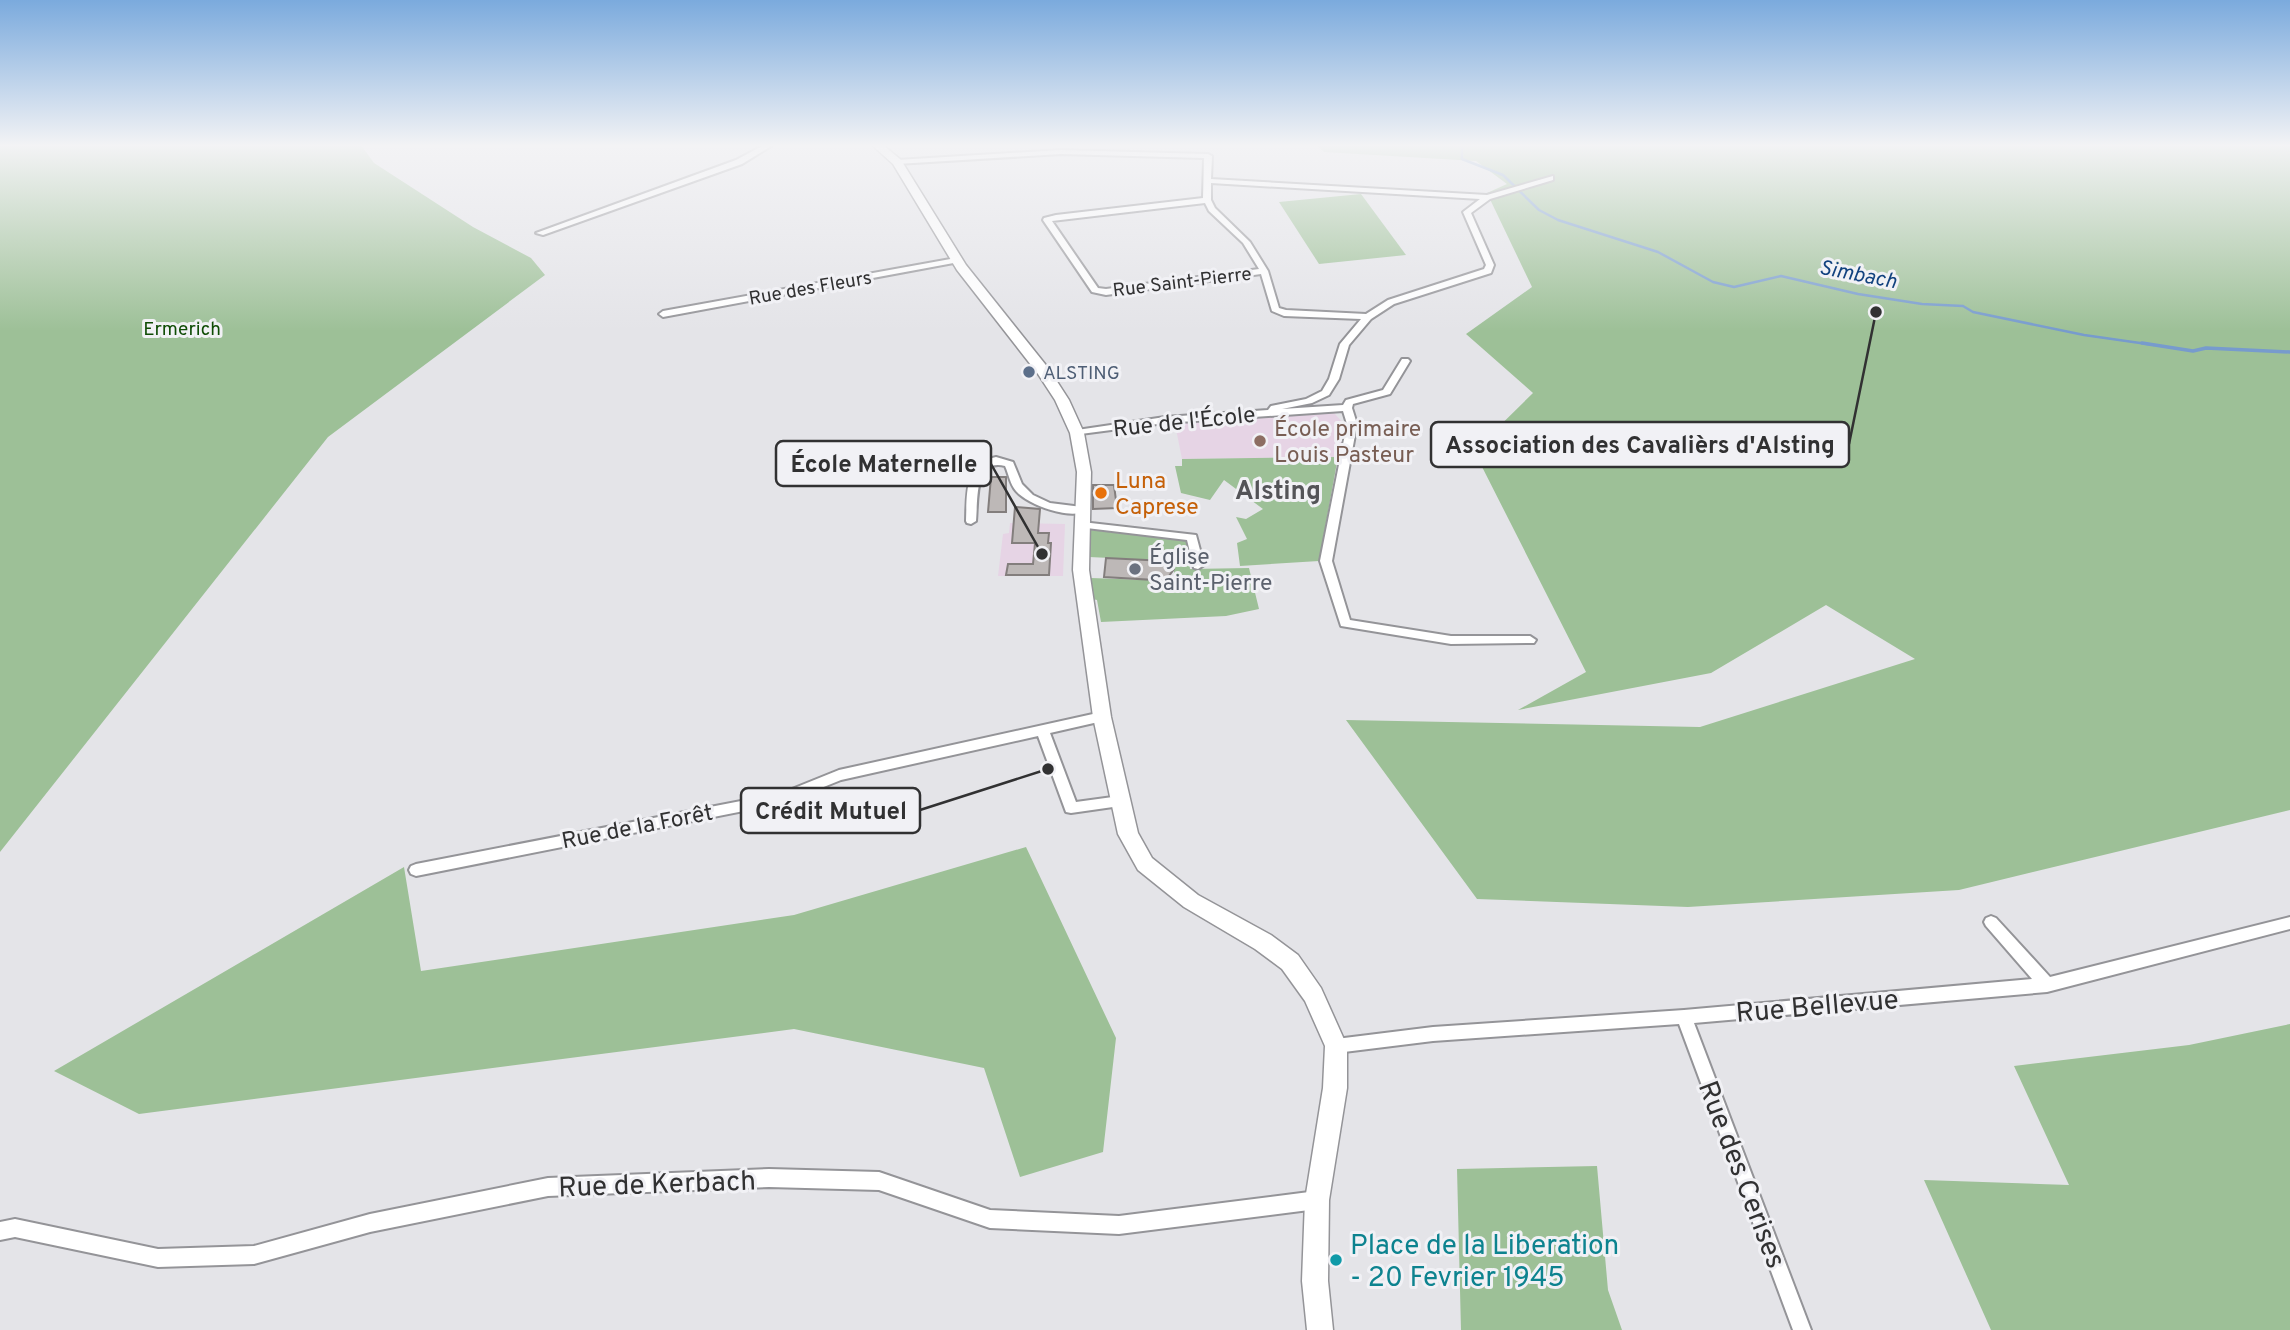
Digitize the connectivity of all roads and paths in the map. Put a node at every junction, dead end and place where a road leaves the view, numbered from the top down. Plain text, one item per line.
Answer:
1 (613, 207) edge
2 (924, 207) edge
3 (1140, 207) edge
4 (1211, 207) edge
5 (1474, 207) edge
6 (540, 233) dead end
7 (956, 260) junction
8 (1264, 271) junction
9 (663, 314) dead end
10 (1368, 317) junction
11 (1405, 361) dead end
12 (1347, 408) junction
13 (1271, 413) junction
14 (1077, 433) junction
15 (1082, 518) junction
16 (971, 521) dead end
17 (1199, 565) dead end
18 (1530, 640) dead end
19 (1102, 717) junction
20 (1041, 729) junction
21 (1120, 801) junction
22 (416, 870) dead end
23 (1991, 922) dead end
24 (2290, 923) edge
25 (2047, 985) junction
26 (1684, 1017) junction
27 (1336, 1046) junction
28 (1317, 1200) junction
29 (0, 1231) edge
30 (1320, 1330) edge
31 (1802, 1330) edge

1 - 6 street
2 - 7 main road
3 - 8 street, Rue Saint-Pierre
4 - 8 street
5 - 10 street
7 - 9 street, Rue des Fleurs
7 - 14 main road
8 - 10 street
10 - 13 street
11 - 12 street
12 - 13 street, Rue de l'École
12 - 18 street
13 - 14 street, Rue de l'École
14 - 15 main road
15 - 16 street
15 - 17 street
15 - 19 main road
19 - 20 street, Rue de la Forêt
19 - 21 main road
20 - 21 street
20 - 22 street, Rue de la Forêt
21 - 27 main road
23 - 25 street
24 - 25 street, Rue Bellevue
25 - 26 street, Rue Bellevue
26 - 27 street, Rue Bellevue
26 - 31 street, Rue des Cerises
27 - 28 main road
28 - 29 street, Rue de Kerbach
28 - 30 main road

